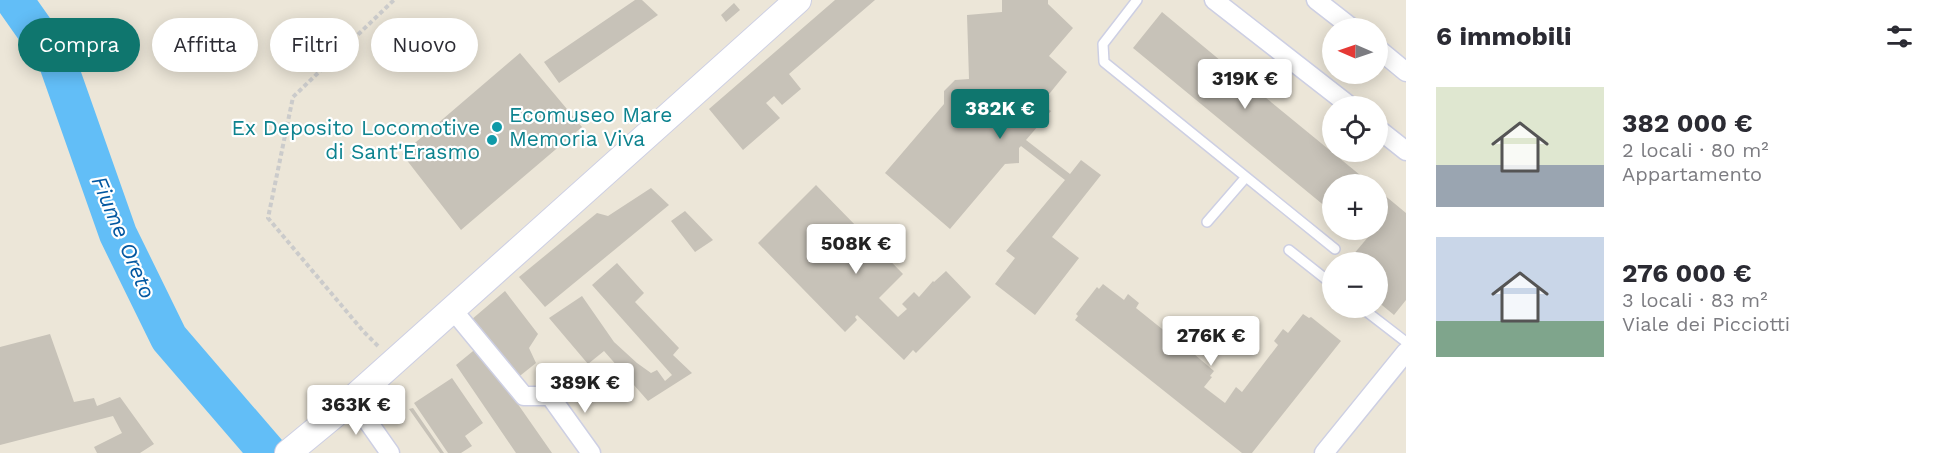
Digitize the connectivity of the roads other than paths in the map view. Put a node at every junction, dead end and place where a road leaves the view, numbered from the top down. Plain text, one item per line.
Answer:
1 (798, 0) edge
2 (1137, 0) edge
3 (1214, 0) edge
4 (1317, 0) edge
5 (1340, 18) edge
6 (1388, 57) edge
7 (1406, 72) edge
8 (1337, 96) edge
9 (1388, 137) edge
10 (1406, 151) edge
11 (1246, 177) junction
12 (1207, 222) dead end
13 (1335, 249) dead end
14 (1289, 250) dead end
15 (1322, 276) edge
16 (452, 309) junction
17 (1375, 318) edge
18 (1406, 342) edge
19 (1406, 352) edge
20 (346, 405) junction
21 (288, 453) edge
22 (390, 453) edge
23 (591, 453) edge
24 (1324, 453) edge

1 - 16 main road
2 - 11 lane
3 - 8 street
4 - 5 street
6 - 7 street
9 - 10 street
11 - 12 lane
11 - 13 lane
14 - 15 lane
16 - 20 main road
16 - 23 street
17 - 18 lane
19 - 24 street
20 - 21 main road
20 - 22 street

